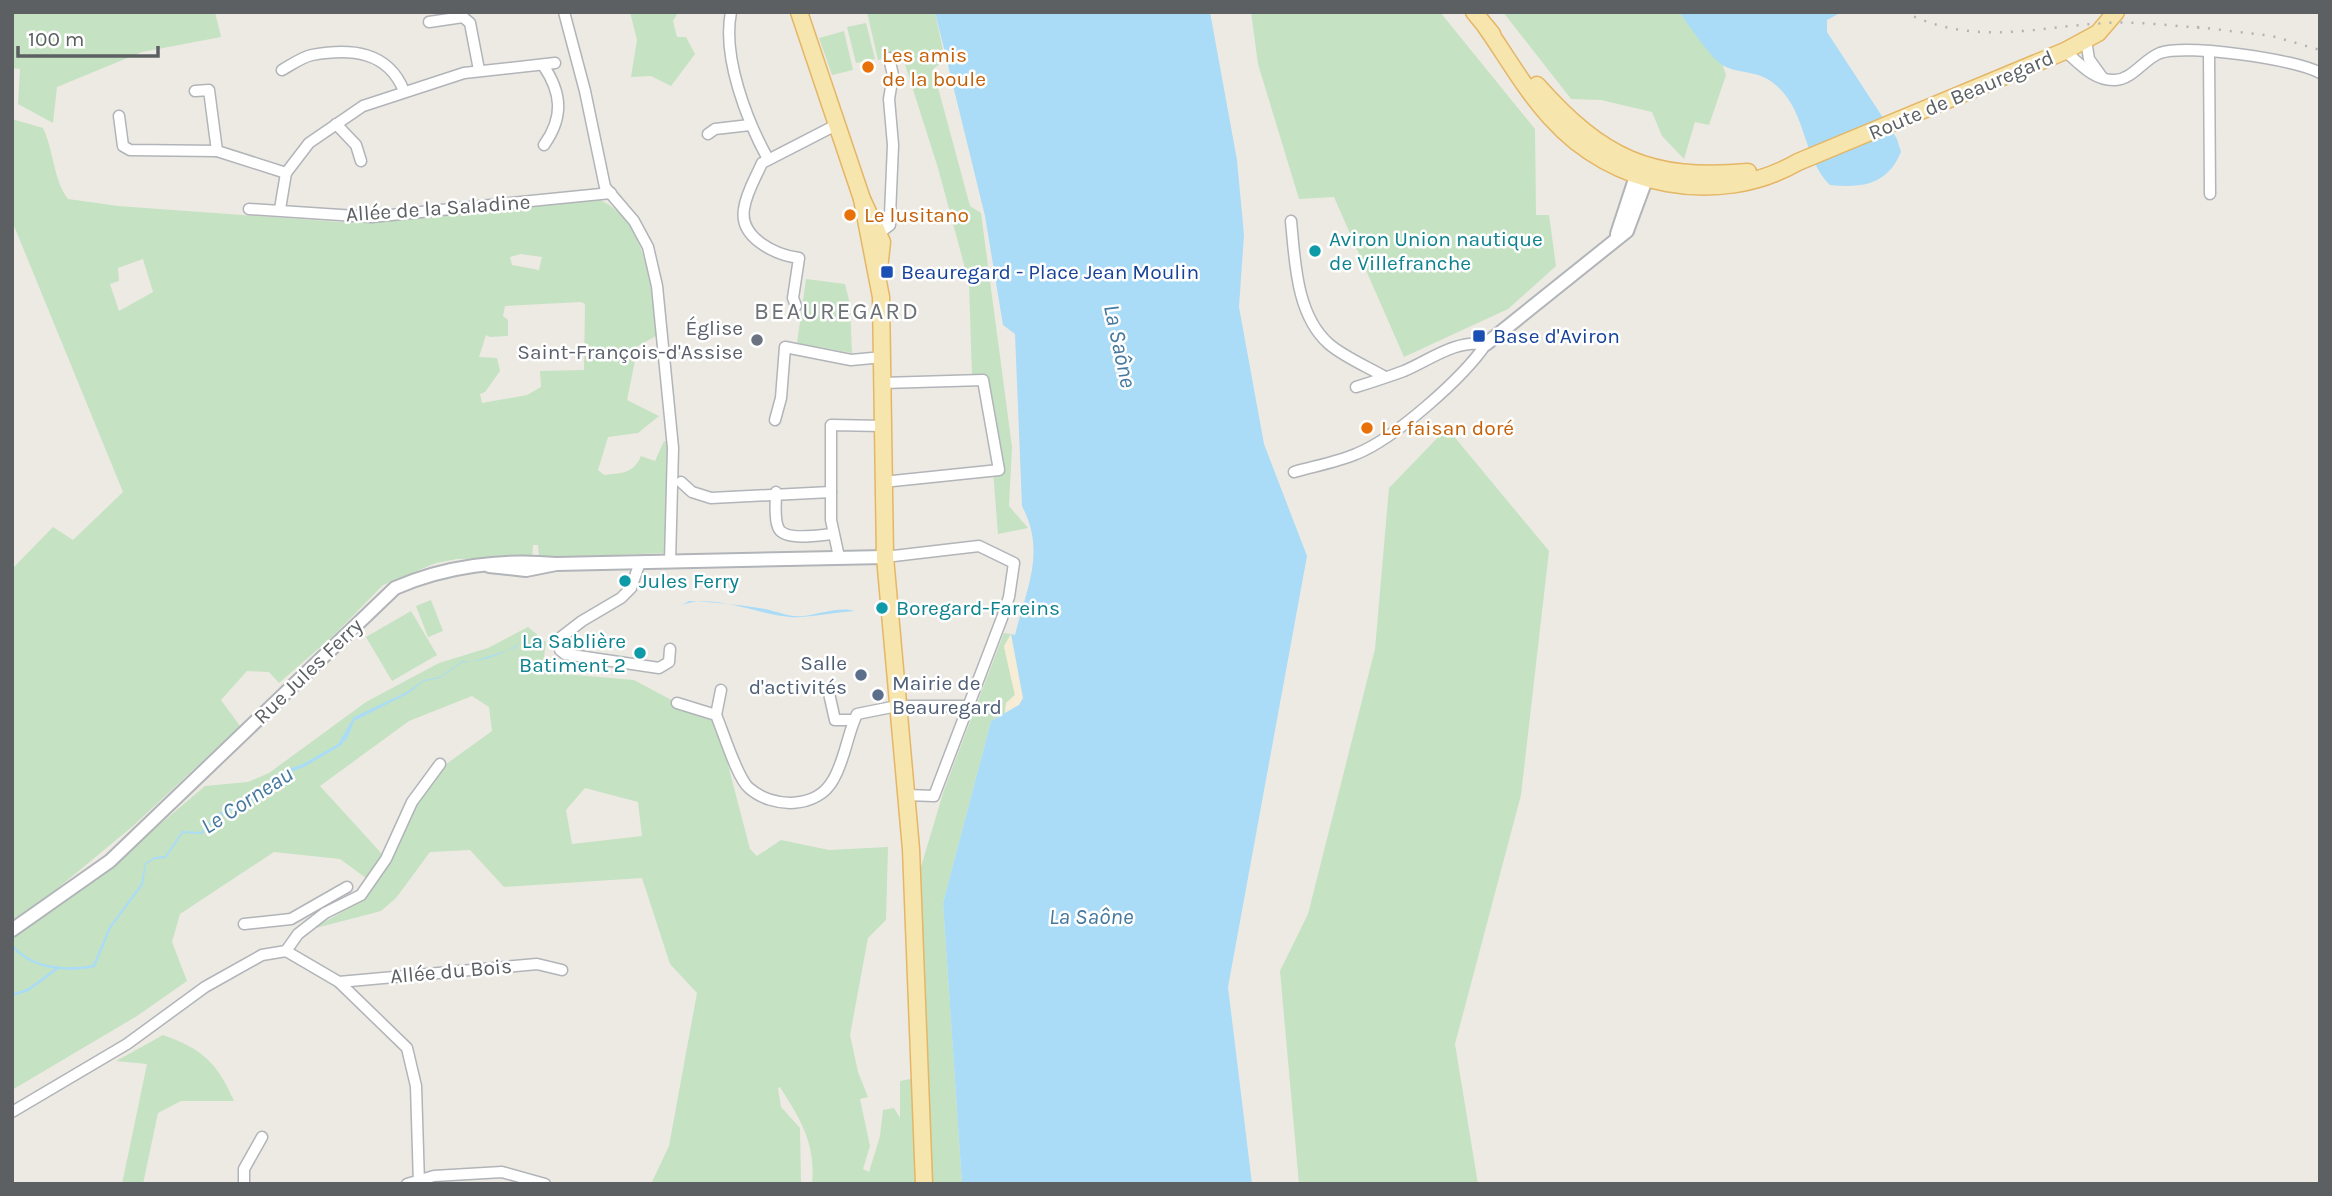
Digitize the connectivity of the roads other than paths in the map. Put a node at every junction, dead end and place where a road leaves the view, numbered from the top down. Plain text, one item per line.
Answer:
1 (564, 12) edge
2 (731, 12) edge
3 (799, 12) edge
4 (1474, 12) edge
5 (2115, 13) edge
6 (429, 23) dead end
7 (2086, 40) junction
8 (2065, 51) junction
9 (2209, 53) junction
10 (889, 58) dead end
11 (555, 64) dead end
12 (543, 65) junction
13 (282, 70) dead end
14 (479, 70) junction
15 (2320, 73) edge
16 (2102, 77) junction
17 (195, 91) dead end
18 (404, 91) junction
19 (119, 116) dead end
20 (336, 124) junction
21 (750, 125) junction
22 (836, 125) junction
23 (708, 134) dead end
24 (544, 145) dead end
25 (217, 151) junction
26 (768, 159) junction
27 (361, 161) dead end
28 (286, 173) junction
29 (1643, 174) junction
30 (608, 190) junction
31 (2210, 194) dead end
32 (249, 209) dead end
33 (280, 209) junction
34 (1291, 221) dead end
35 (873, 232) junction
36 (796, 306) dead end
37 (1486, 344) junction
38 (883, 356) junction
39 (1385, 377) junction
40 (883, 383) junction
41 (1356, 387) dead end
42 (775, 420) dead end
43 (883, 426) junction
44 (1294, 472) dead end
45 (681, 482) dead end
46 (883, 482) junction
47 (776, 492) junction
48 (831, 492) junction
49 (832, 534) junction
50 (839, 556) junction
51 (885, 557) junction
52 (670, 562) junction
53 (639, 565) junction
54 (670, 649) dead end
55 (828, 689) dead end
56 (721, 690) dead end
57 (677, 703) dead end
58 (897, 706) junction
59 (968, 706) junction
60 (716, 715) junction
61 (854, 720) junction
62 (440, 764) dead end
63 (907, 795) junction
64 (347, 887) dead end
65 (292, 919) junction
66 (244, 924) dead end
67 (12, 930) edge
68 (298, 934) junction
69 (286, 951) junction
70 (562, 970) dead end
71 (340, 982) junction
72 (12, 1112) edge
73 (262, 1137) dead end
74 (419, 1183) edge
75 (244, 1184) edge
76 (407, 1184) edge
77 (545, 1184) edge
78 (924, 1184) edge

1 - 30 street
2 - 21 street
3 - 22 main road
4 - 29 main road, Route de Beauregard
5 - 7 main road, Route de Beauregard
6 - 14 street
7 - 8 main road, Route de Beauregard
7 - 16 street
8 - 16 street
8 - 29 main road, Route de Beauregard
9 - 15 street
9 - 16 street
9 - 31 street
10 - 35 street
11 - 12 street
12 - 14 street
12 - 24 street
13 - 18 street
14 - 18 street
17 - 25 street
18 - 20 street
19 - 25 street
20 - 27 street
20 - 28 street
21 - 23 street
21 - 26 street
22 - 26 street
22 - 35 main road
25 - 28 street
26 - 36 street
28 - 33 street
29 - 37 street
30 - 33 street, Allée de la Saladine
30 - 52 street
32 - 33 street, Allée de la Saladine
34 - 39 street
35 - 38 main road
37 - 39 street
37 - 44 street
38 - 40 main road
38 - 42 street
39 - 41 street
40 - 43 main road
40 - 46 street
43 - 46 main road
43 - 48 street
45 - 47 street
46 - 51 main road
47 - 48 street
47 - 49 street
48 - 49 street
49 - 50 street
50 - 51 street, Rue Jules Ferry
50 - 52 street, Rue Jules Ferry
51 - 58 main road
51 - 59 street
52 - 53 street, Rue Jules Ferry
53 - 54 street
53 - 67 street, Rue Jules Ferry
55 - 61 street
56 - 60 street
57 - 60 street
58 - 59 street
58 - 61 street
58 - 63 main road
59 - 63 street
60 - 61 street
62 - 68 street
63 - 78 main road
64 - 65 street
65 - 66 street
65 - 68 street
68 - 69 street
69 - 71 street
69 - 72 street
70 - 71 street, Allée du Bois
71 - 74 street
73 - 75 street
74 - 76 street
74 - 77 street

